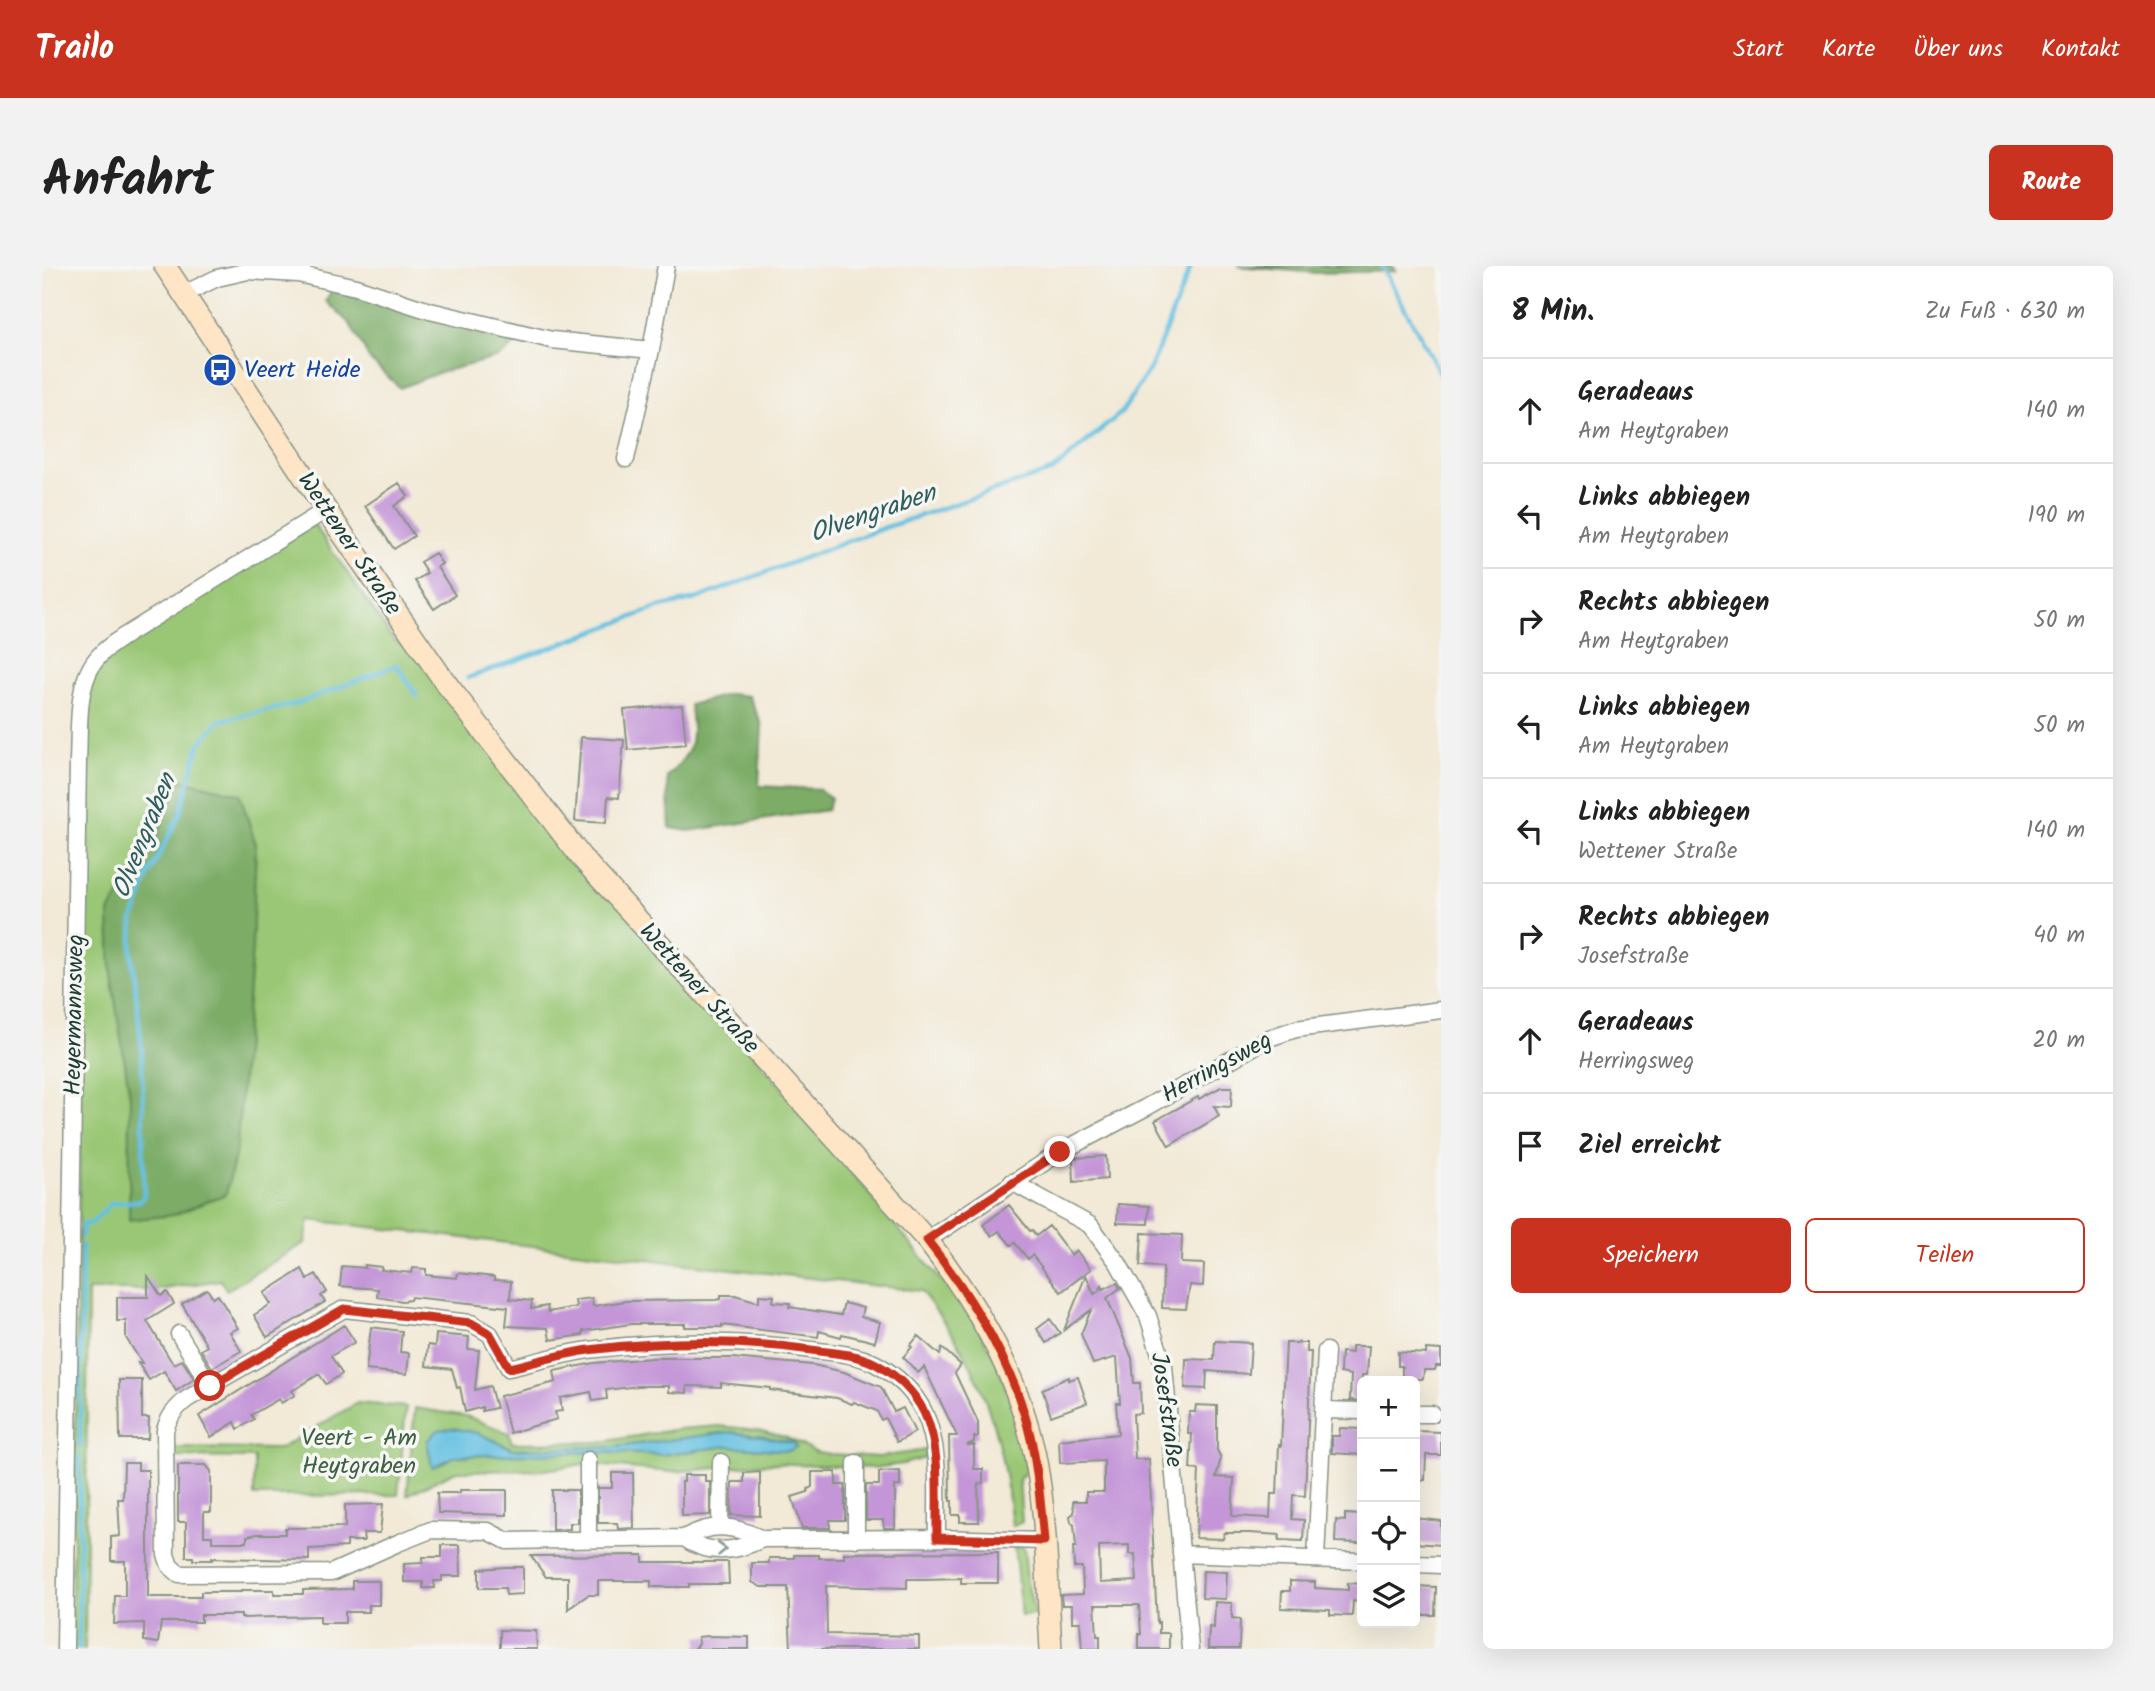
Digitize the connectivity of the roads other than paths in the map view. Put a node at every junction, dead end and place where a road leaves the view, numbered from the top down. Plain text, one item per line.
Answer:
1 (165, 266) edge
2 (666, 266) edge
3 (184, 294) junction
4 (651, 350) junction
5 (626, 459) dead end
6 (326, 510) junction
7 (1441, 1010) edge
8 (1012, 1182) junction
9 (927, 1240) junction
10 (179, 1334) dead end
11 (1326, 1351) dead end
12 (210, 1386) junction
13 (1323, 1410) junction
14 (1357, 1411) edge
15 (1420, 1413) edge
16 (1432, 1414) dead end
17 (588, 1461) dead end
18 (721, 1462) dead end
19 (856, 1463) dead end
20 (720, 1527) junction
21 (684, 1538) junction
22 (937, 1538) junction
23 (588, 1539) junction
24 (762, 1539) junction
25 (856, 1539) junction
26 (1044, 1541) junction
27 (1181, 1554) junction
28 (1316, 1559) junction
29 (1357, 1561) edge
30 (1420, 1564) edge
31 (1441, 1565) edge
32 (65, 1649) edge
33 (1051, 1649) edge
34 (1190, 1649) edge

1 - 3 street, Wettener Straße
2 - 4 street
3 - 4 street
3 - 6 street, Wettener Straße
4 - 5 street
6 - 9 street, Wettener Straße
6 - 32 street, Heyermannsweg
7 - 8 street, Herringsweg
8 - 9 street
8 - 27 street, Josefstraße
9 - 26 street, Wettener Straße
10 - 12 street
11 - 13 street
12 - 22 street
12 - 23 street
13 - 14 street
13 - 28 street
15 - 16 street
17 - 23 street
18 - 20 street
19 - 25 street
20 - 21 street
20 - 24 street
21 - 23 street
21 -> 24 street
22 - 25 street
22 - 26 street
24 - 25 street
26 - 33 street, Wettener Straße
27 - 28 street
27 - 34 street, Josefstraße
28 - 29 street
30 - 31 street

